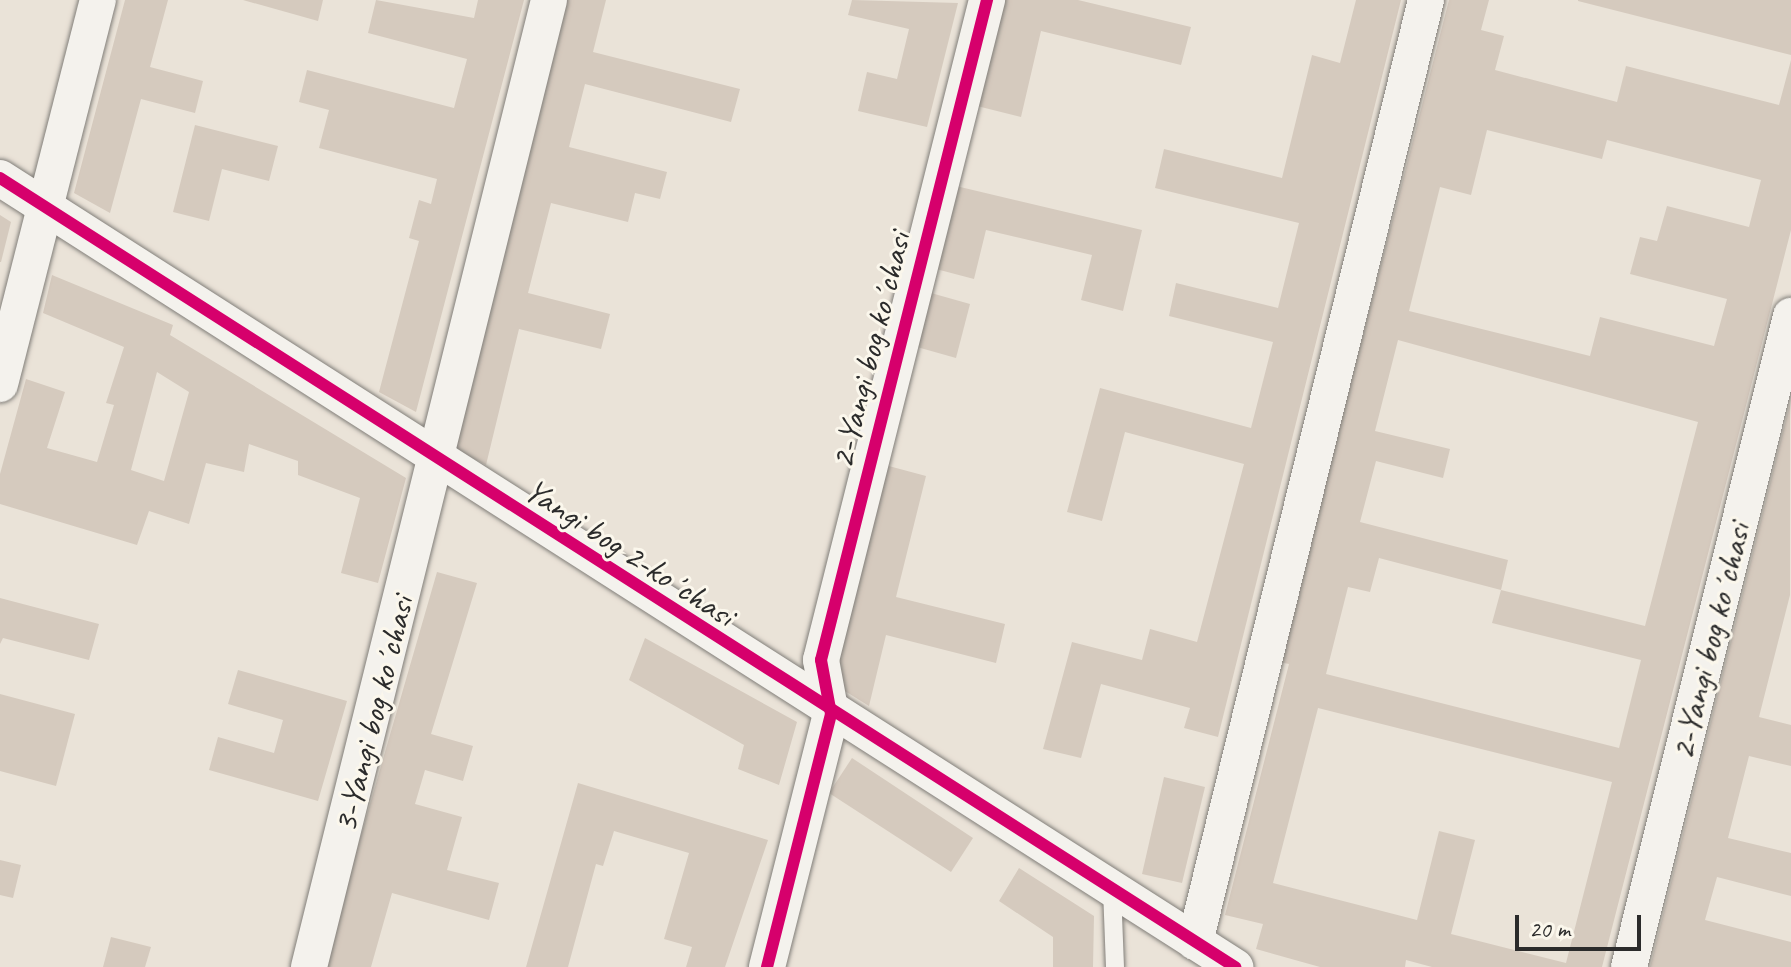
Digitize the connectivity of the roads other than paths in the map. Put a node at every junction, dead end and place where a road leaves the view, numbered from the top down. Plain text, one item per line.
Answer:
1 (98, 0) edge
2 (549, 0) edge
3 (987, 0) edge
4 (1426, 0) edge
5 (0, 178) edge
6 (47, 208) junction
7 (1791, 316) edge
8 (0, 384) edge
9 (437, 462) junction
10 (831, 714) junction
11 (1112, 889) junction
12 (1195, 942) junction
13 (309, 967) edge
14 (767, 967) edge
15 (1115, 967) edge
16 (1235, 967) edge
17 (1629, 967) edge

1 - 6 street
2 - 9 street
3 - 10 street, 2-Yangi bog koʼchasi
4 - 12 street
5 - 6 street, Yangi bog 2-koʼchasi
6 - 8 street
6 - 9 street, Yangi bog 2-koʼchasi
7 - 17 street, 2-Yangi bog koʼchasi
9 - 10 street, Yangi bog 2-koʼchasi
9 - 13 street, 3-Yangi bog koʼchasi
10 - 11 street, Yangi bog 2-koʼchasi
10 - 14 street
11 - 12 street, Yangi bog 2-koʼchasi
11 - 15 lane
12 - 16 street, Yangi bog 2-koʼchasi

